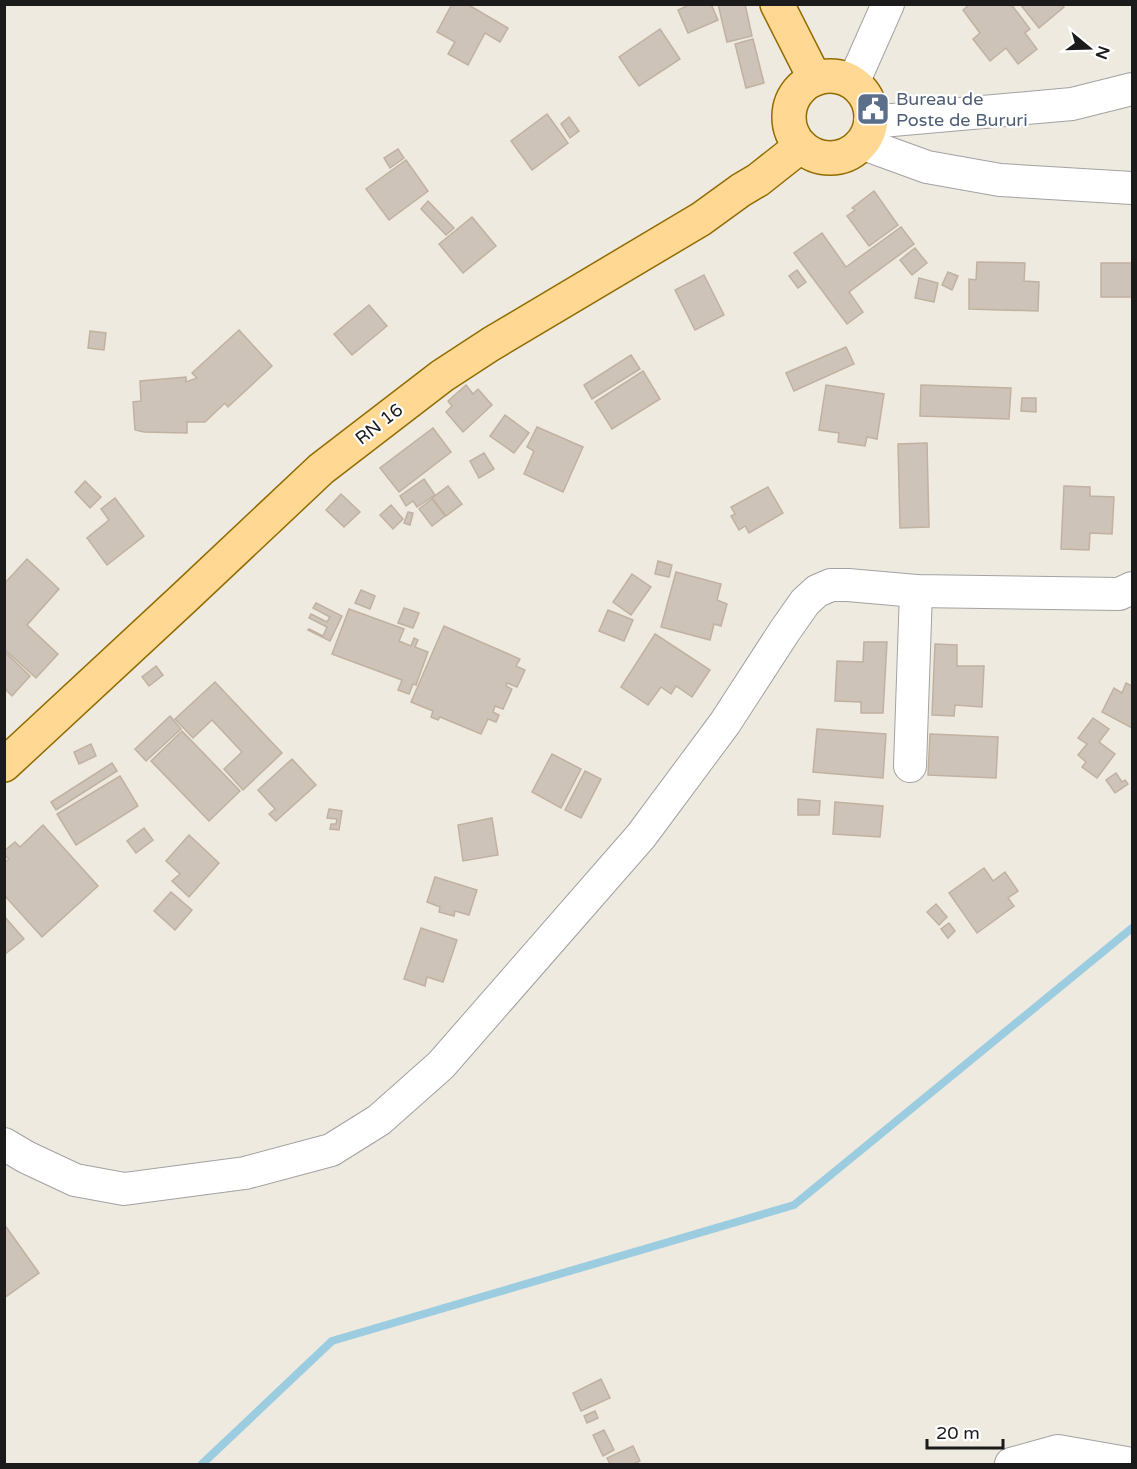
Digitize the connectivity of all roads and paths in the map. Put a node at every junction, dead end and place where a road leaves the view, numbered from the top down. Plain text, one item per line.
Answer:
1 (777, 4) edge
2 (888, 4) edge
3 (815, 79) junction
4 (853, 82) junction
5 (1132, 89) edge
6 (866, 133) junction
7 (801, 146) junction
8 (1132, 188) edge
9 (1132, 588) edge
10 (916, 591) junction
11 (4, 765) edge
12 (910, 766) dead end
13 (4, 1144) edge
14 (1011, 1464) edge
15 (1132, 1464) edge

1 - 3 main road
2 - 4 street
3 - 4 main road
3 - 7 main road
4 - 6 main road
5 - 6 street
6 - 7 main road
6 - 8 street
7 - 11 main road, RN 16 / RN 16
9 - 10 street
10 - 12 street
10 - 13 street
14 - 15 street

